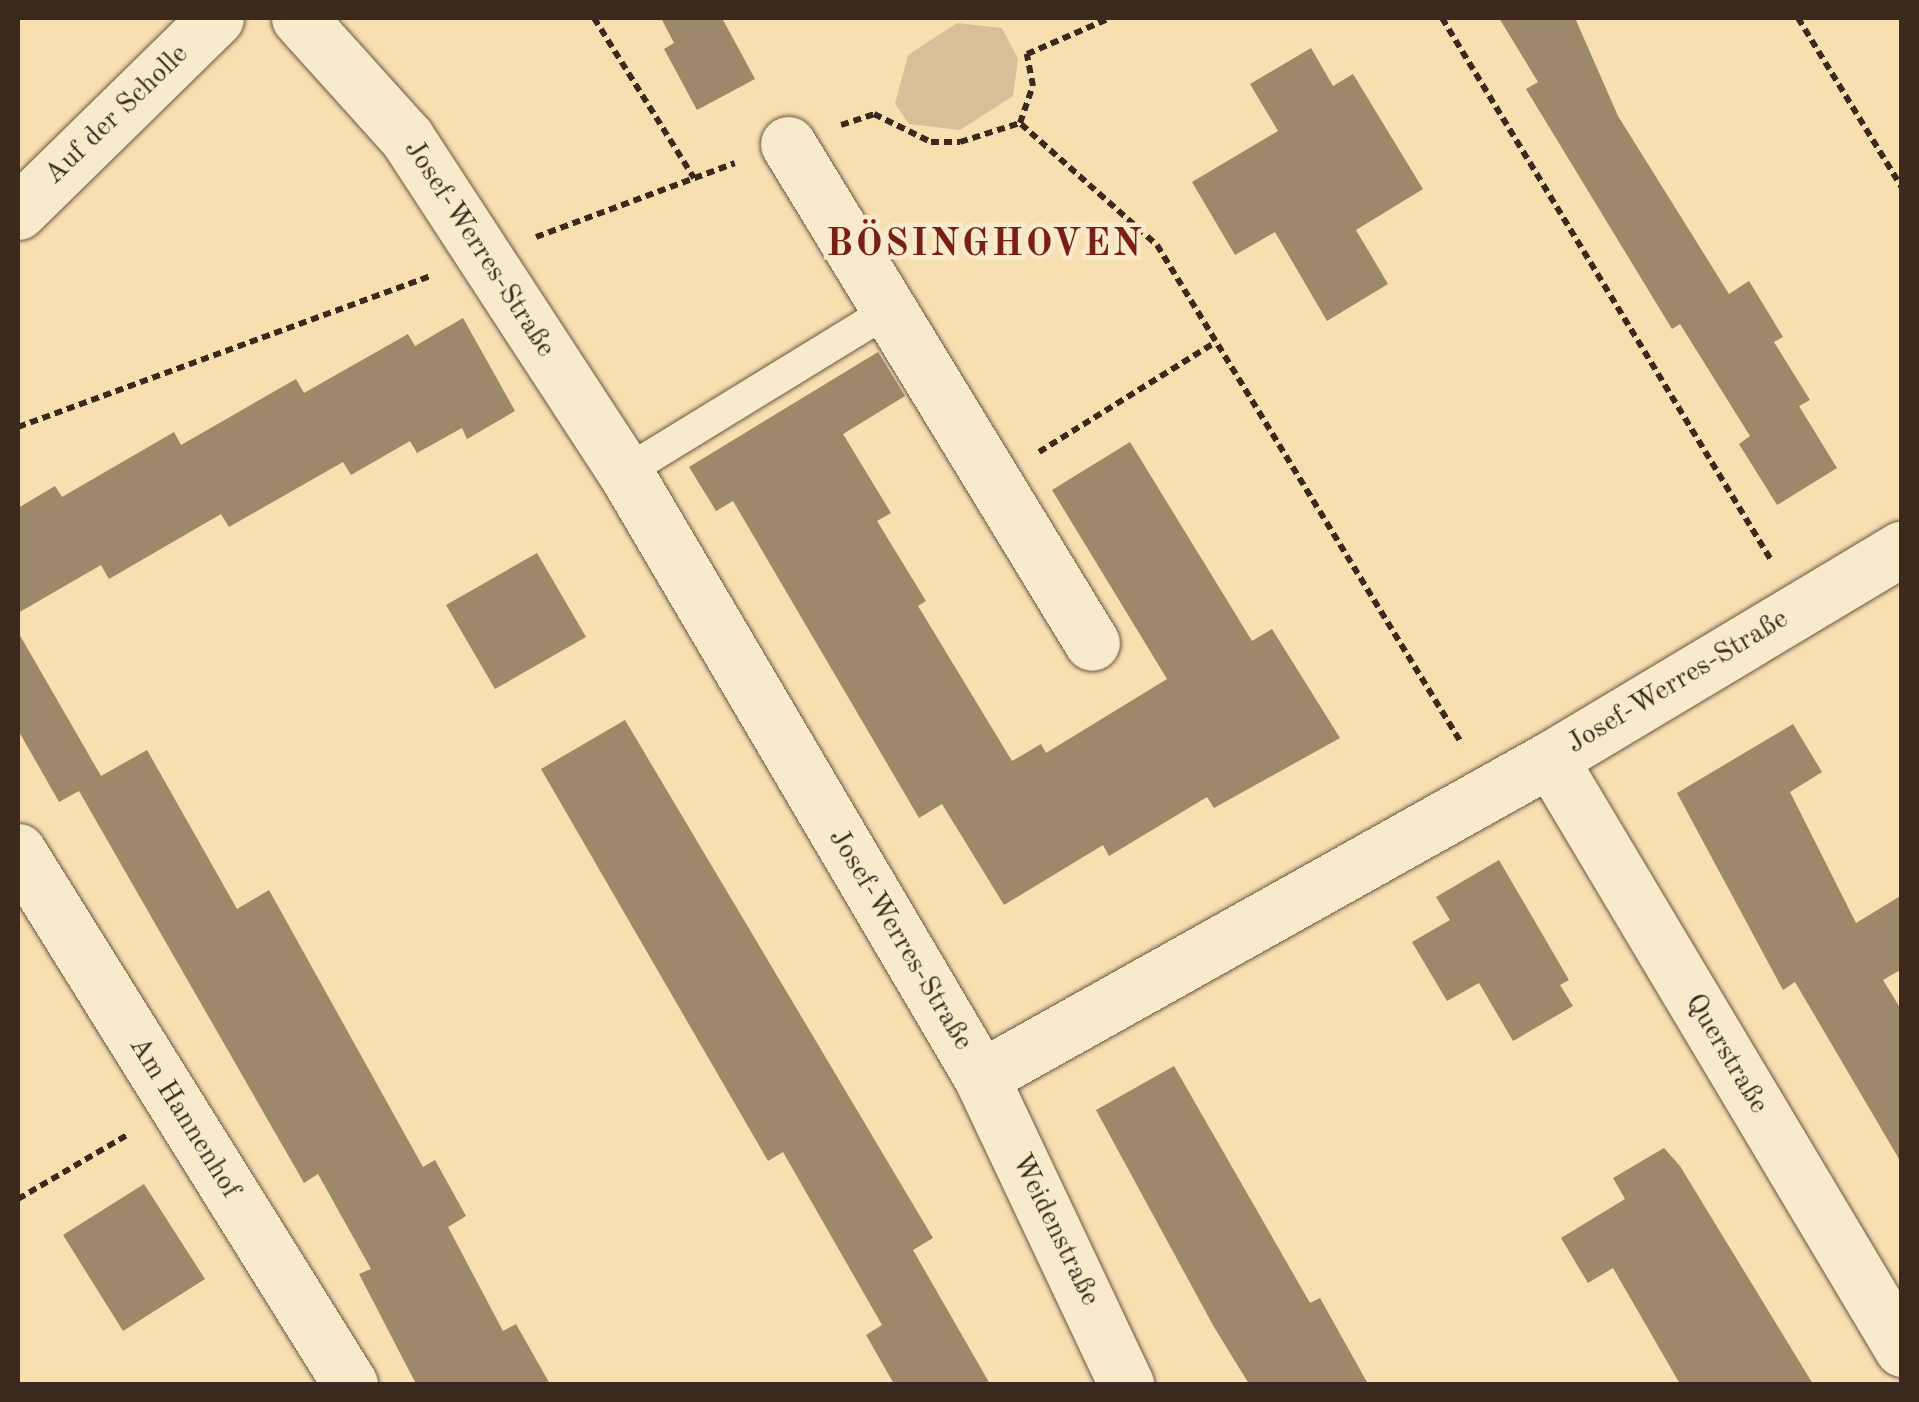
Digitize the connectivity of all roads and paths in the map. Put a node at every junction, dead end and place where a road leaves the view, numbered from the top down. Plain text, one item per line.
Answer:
1 (216, 18) edge
2 (300, 18) edge
3 (594, 18) edge
4 (1442, 18) edge
5 (1798, 18) edge
6 (1020, 123) dead end
7 (788, 144) dead end
8 (694, 178) dead end
9 (1902, 188) edge
10 (18, 212) edge
11 (484, 258) junction
12 (890, 310) junction
13 (1216, 342) junction
14 (18, 427) edge
15 (625, 472) junction
16 (993, 481) junction
17 (1902, 548) edge
18 (1801, 608) junction
19 (1092, 642) dead end
20 (1550, 759) junction
21 (1491, 792) junction
22 (18, 851) edge
23 (981, 1077) junction
24 (176, 1107) junction
25 (18, 1199) edge
26 (1902, 1349) edge
27 (350, 1384) edge
28 (1126, 1384) edge

1 - 10 street, Auf der Scholle
2 - 11 street, Josef-Werres-Straße
3 - 8 path
4 - 18 path, Josef-Werres-Straße
5 - 9 path
6 - 13 path
7 - 12 street
11 - 14 path
11 - 15 street, Josef-Werres-Straße
12 - 15 lane
12 - 16 street
13 - 16 path
13 - 21 path
15 - 23 street, Josef-Werres-Straße
16 - 19 street
17 - 18 street, Josef-Werres-Straße
18 - 20 street, Josef-Werres-Straße
20 - 21 street, Josef-Werres-Straße
20 - 26 street, Querstraße
21 - 23 street, Josef-Werres-Straße
22 - 24 street, Am Hannenhof
23 - 28 street, Weidenstraße
24 - 25 path
24 - 27 street, Am Hannenhof

